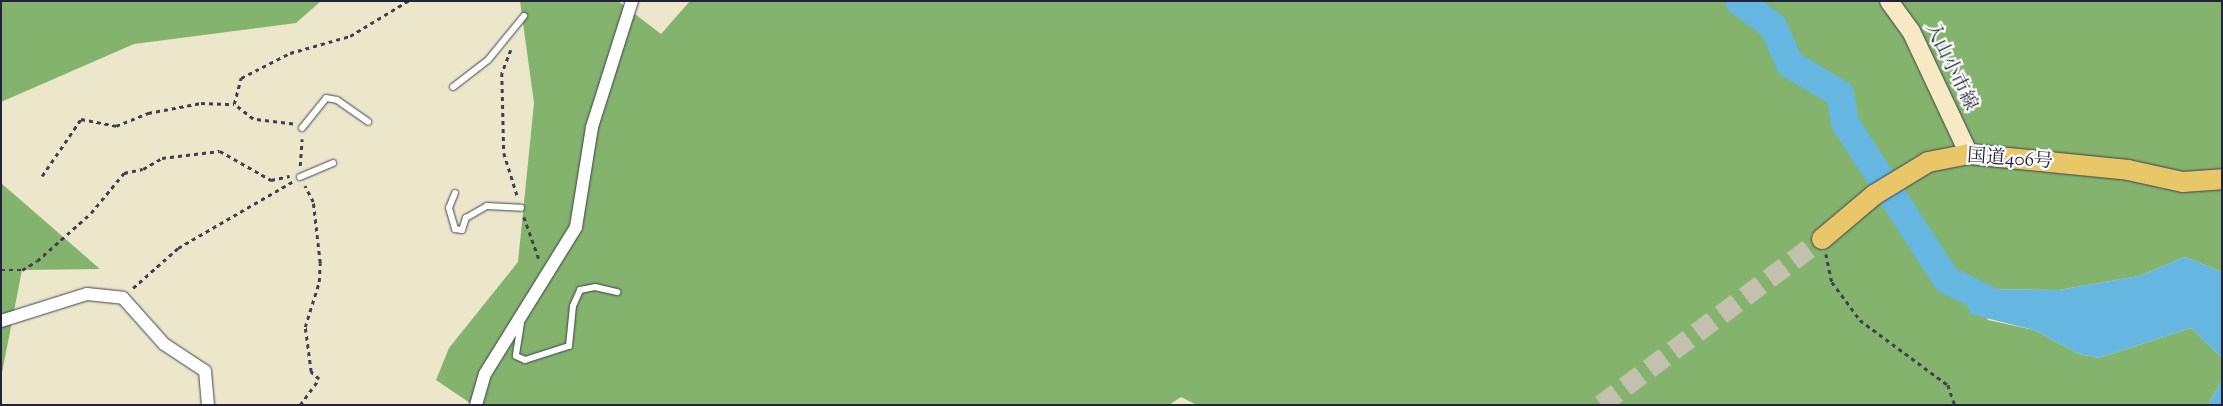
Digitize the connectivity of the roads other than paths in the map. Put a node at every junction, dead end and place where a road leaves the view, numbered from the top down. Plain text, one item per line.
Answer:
1 (632, 1) edge
2 (1888, 1) edge
3 (524, 16) dead end
4 (453, 87) dead end
5 (368, 122) dead end
6 (302, 128) road end
7 (1969, 154) junction
8 (333, 164) dead end
9 (300, 177) road end
10 (2222, 179) edge
11 (455, 193) dead end
12 (521, 208) road end
13 (1822, 239) tunnel mouth
14 (617, 292) dead end
15 (523, 310) junction
16 (1, 321) edge
17 (208, 405) edge
18 (476, 405) edge

1 - 15 street
2 - 7 main road, 入山小市線
3 - 4 lane
5 - 6 lane
7 - 10 highway, 国道406号
7 - 13 highway, 国道406号
8 - 9 lane
11 - 12 lane
14 - 15 lane
15 - 18 street
16 - 17 street

